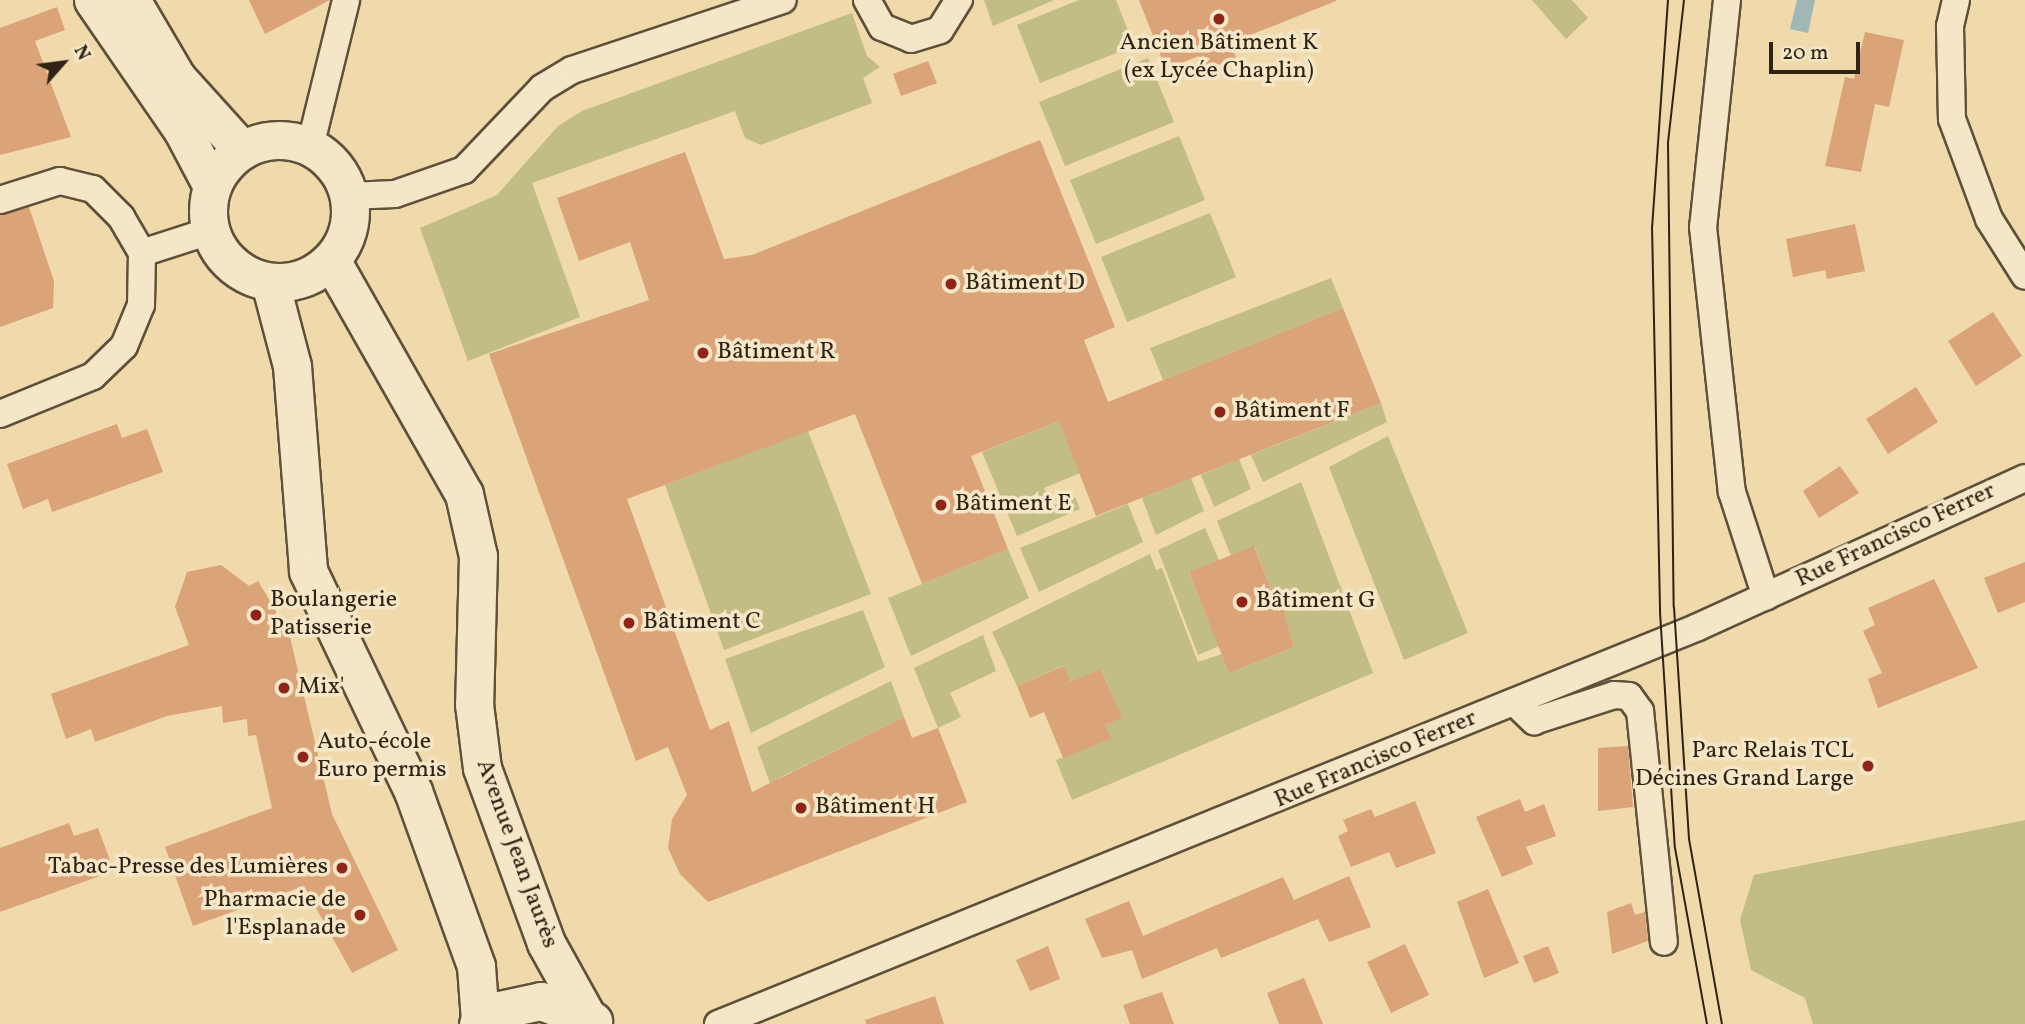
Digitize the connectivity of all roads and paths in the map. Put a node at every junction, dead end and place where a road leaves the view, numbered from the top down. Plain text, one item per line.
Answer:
1 (93, 0) edge
2 (131, 0) edge
3 (346, 0) edge
4 (783, 0) edge
5 (867, 0) edge
6 (959, 0) edge
7 (1727, 0) edge
8 (1956, 0) edge
9 (310, 147) junction
10 (242, 150) junction
11 (212, 186) junction
12 (349, 196) junction
13 (0, 200) edge
14 (210, 231) junction
15 (142, 253) junction
16 (331, 260) junction
17 (2025, 276) edge
18 (270, 282) junction
19 (0, 414) edge
20 (2025, 478) edge
21 (1766, 597) junction
22 (1514, 702) junction
23 (1664, 942) dead end
24 (591, 1019) edge
25 (479, 1023) edge
26 (718, 1024) edge

1 - 11 main road
2 - 10 main road
3 - 9 street
4 - 12 street
5 - 6 street
7 - 21 street
8 - 17 street
9 - 10 main road
9 - 12 main road
10 - 11 main road
11 - 14 main road
12 - 16 main road
13 - 15 street
14 - 15 street
14 - 18 main road
15 - 19 street
16 - 18 main road
16 - 24 main road, Avenue Jean Jaurès
18 - 25 main road
20 - 21 street, Rue Francisco Ferrer
21 - 22 street, Rue Francisco Ferrer
22 - 23 street
22 - 26 street, Rue Francisco Ferrer
24 - 25 main road

